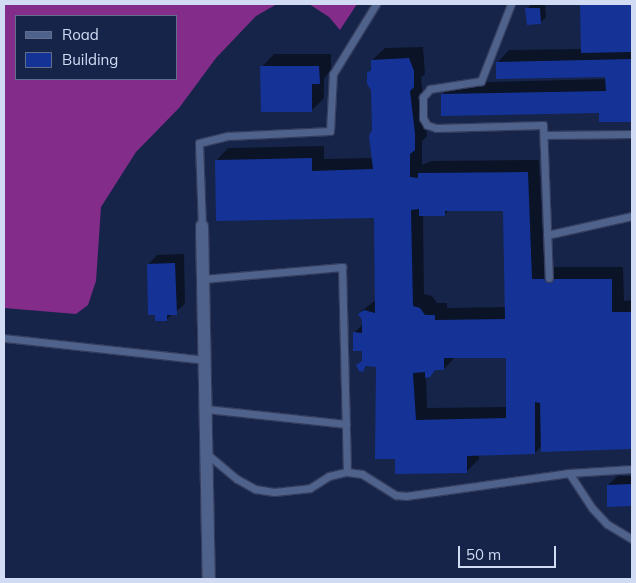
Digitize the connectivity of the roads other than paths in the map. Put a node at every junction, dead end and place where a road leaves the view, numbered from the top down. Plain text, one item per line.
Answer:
1 (376, 4) edge
2 (511, 4) edge
3 (632, 134) edge
4 (544, 135) junction
5 (632, 216) edge
6 (202, 226) joint
7 (547, 235) junction
8 (548, 278) dead end
9 (203, 279) junction
10 (4, 338) edge
11 (204, 360) junction
12 (206, 409) junction
13 (346, 424) junction
14 (206, 453) junction
15 (632, 469) edge
16 (347, 472) junction
17 (569, 473) junction
18 (632, 540) edge
19 (209, 579) edge

1 - 6 lane
2 - 4 lane
3 - 4 lane
4 - 7 lane
5 - 7 lane
6 - 9 street
7 - 8 lane
9 - 11 street
9 - 13 lane
10 - 11 lane
11 - 12 street
12 - 13 lane
12 - 14 street
13 - 16 lane
14 - 16 lane
14 - 19 street
15 - 17 lane
16 - 17 lane
17 - 18 lane

